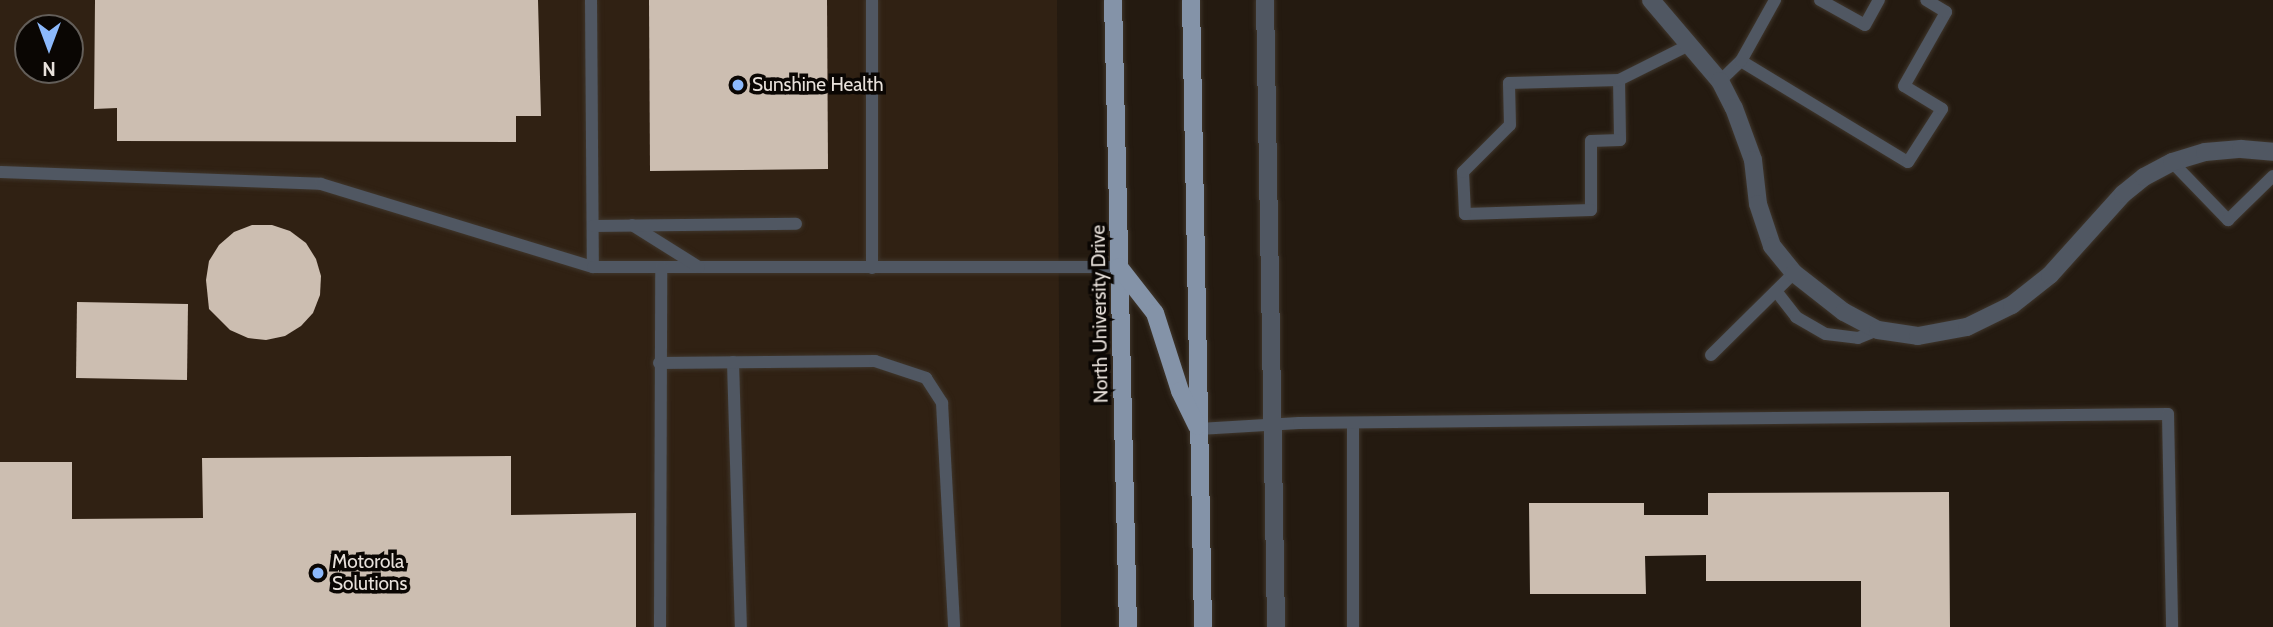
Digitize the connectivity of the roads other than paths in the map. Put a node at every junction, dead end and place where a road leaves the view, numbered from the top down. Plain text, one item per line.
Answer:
1 (591, 0) edge
2 (872, 0) edge
3 (1113, 0) edge
4 (1191, 0) edge
5 (1265, 0) edge
6 (1651, 0) edge
7 (1775, 0) edge
8 (1820, 0) edge
9 (1879, 0) edge
10 (1926, 0) edge
11 (1689, 45) junction
12 (1741, 61) junction
13 (1619, 80) junction
14 (1720, 81) junction
15 (2273, 152) edge
16 (2172, 162) junction
17 (0, 172) edge
18 (2273, 176) edge
19 (632, 225) junction
20 (796, 225) dead end
21 (593, 226) junction
22 (1119, 267) junction
23 (593, 268) junction
24 (661, 268) junction
25 (699, 268) junction
26 (872, 268) junction
27 (1794, 273) junction
28 (1776, 291) junction
29 (1878, 330) junction
30 (1711, 355) dead end
31 (733, 362) junction
32 (659, 363) junction
33 (1353, 423) junction
34 (1272, 426) junction
35 (1199, 429) junction
36 (660, 627) edge
37 (741, 627) edge
38 (954, 627) edge
39 (1128, 627) edge
40 (1203, 627) edge
41 (1276, 627) edge
42 (1353, 627) edge
43 (2172, 627) edge

1 - 21 lane
2 - 26 lane
3 - 22 main road, North University Drive
4 - 35 main road
5 - 34 street
6 - 11 street
7 - 12 lane
8 - 9 lane
10 - 12 lane
11 - 13 lane
11 - 14 street
12 - 14 lane
13 - 13 lane
14 - 27 street
15 - 16 street
16 - 18 lane
16 - 29 street
17 - 23 lane
19 - 20 lane
19 - 21 lane
19 - 25 lane
21 - 23 lane
22 - 26 lane
22 - 35 main road
22 - 39 main road, North University Drive
23 - 24 lane
24 - 25 lane
24 - 32 lane
25 - 26 lane
27 - 28 lane
27 - 29 street
28 - 29 lane
28 - 30 lane
31 - 32 lane
31 - 37 lane
31 - 38 lane
32 - 36 lane
33 - 34 lane
33 - 42 lane
33 - 43 lane
34 - 35 lane
34 - 41 street
35 - 40 main road

